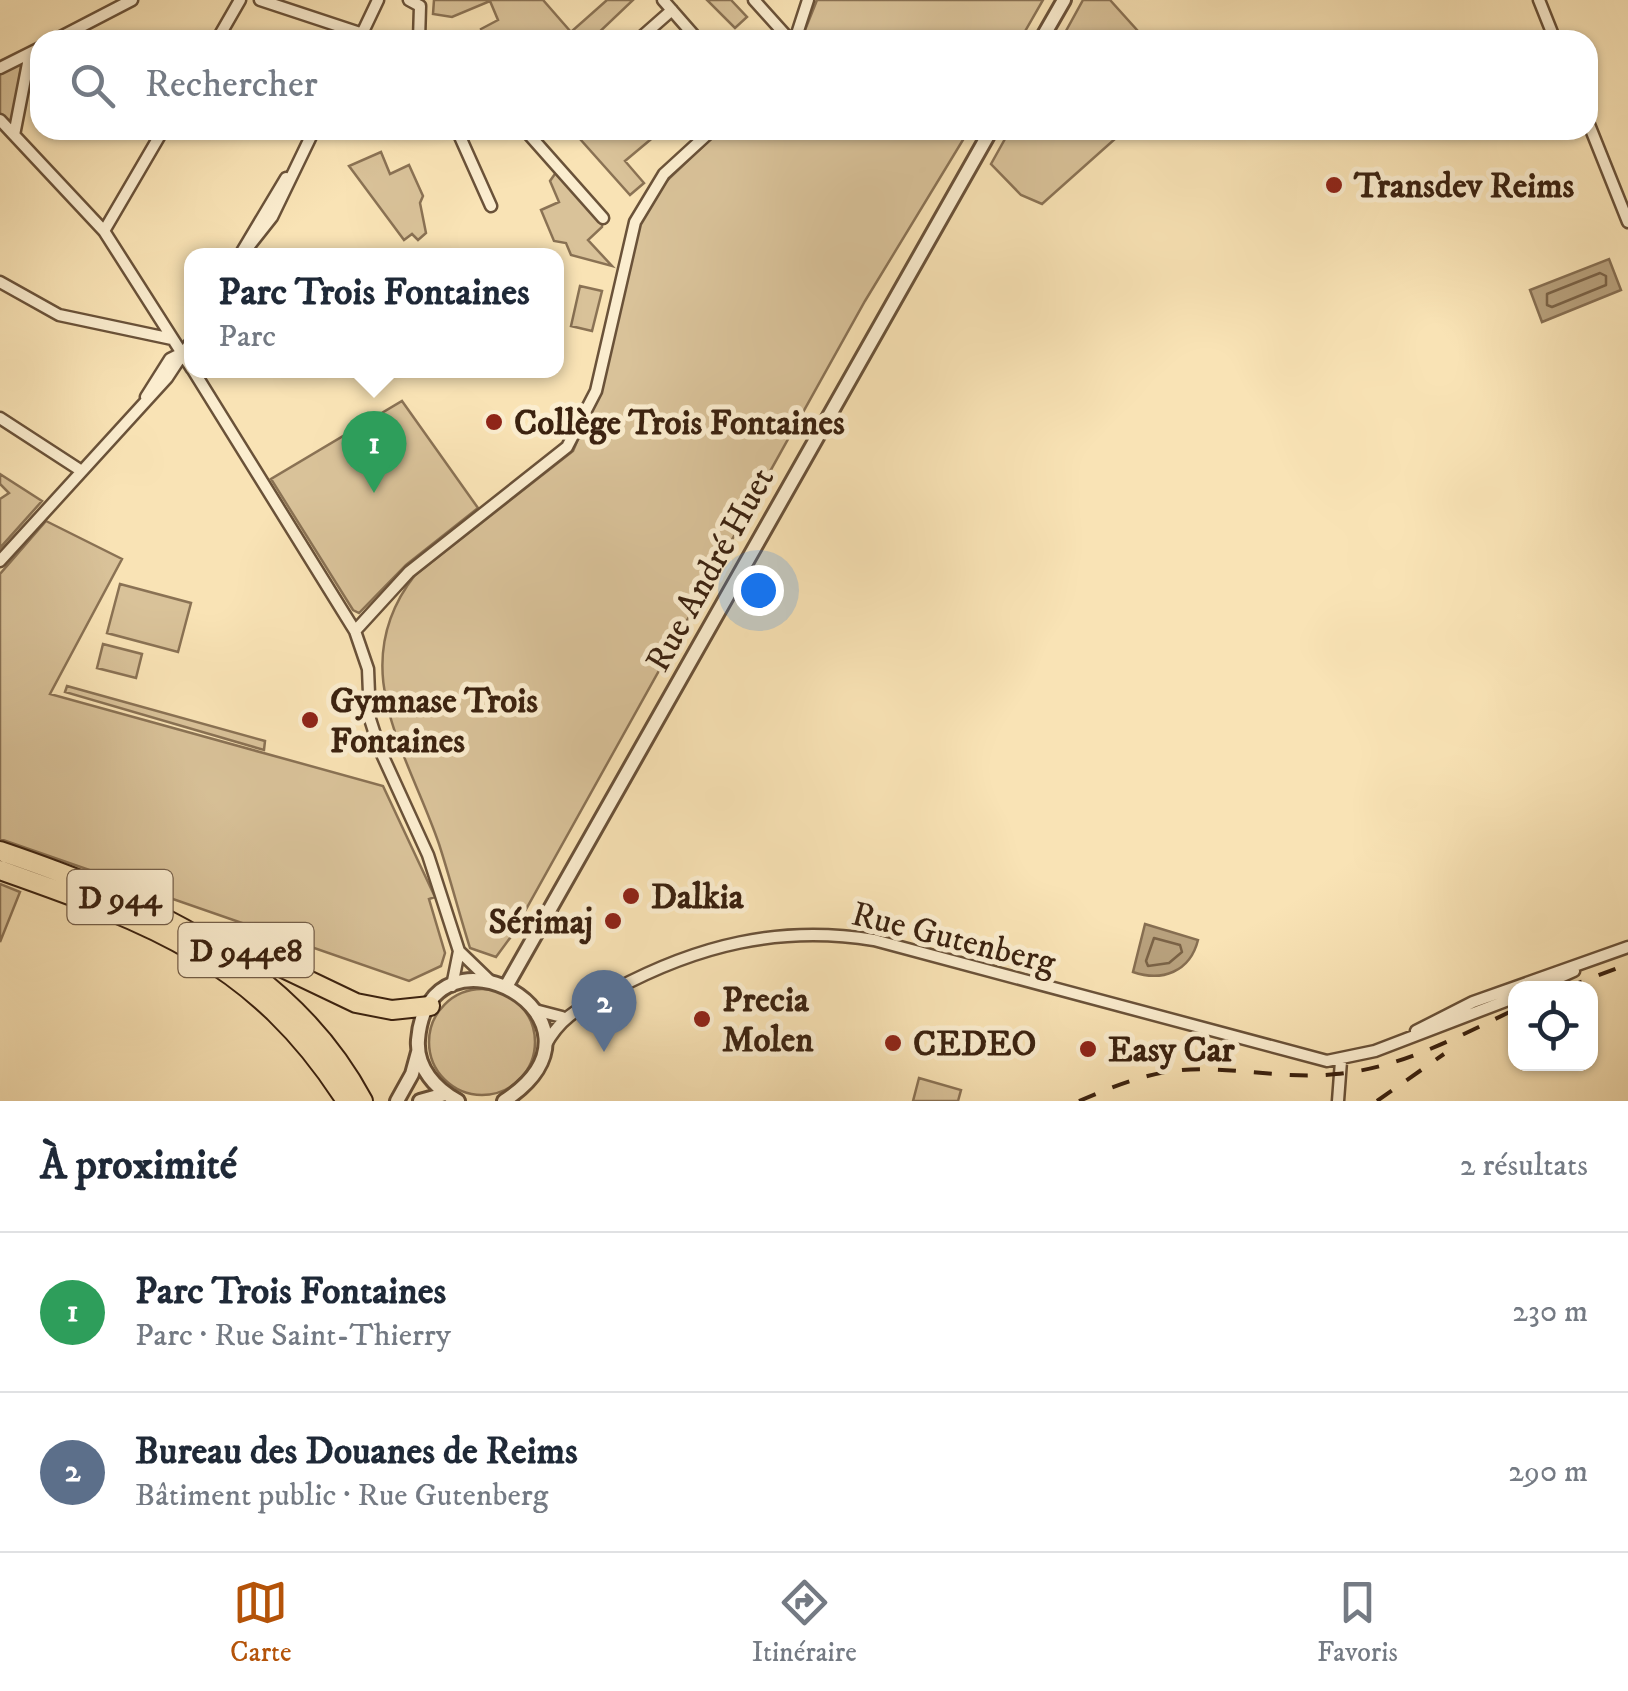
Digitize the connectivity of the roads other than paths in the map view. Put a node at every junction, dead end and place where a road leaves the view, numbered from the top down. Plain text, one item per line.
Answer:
1 (132, 0) edge
2 (240, 0) edge
3 (260, 0) edge
4 (378, 0) edge
5 (662, 0) edge
6 (754, 0) edge
7 (808, 0) edge
8 (1064, 0) edge
9 (1539, 0) edge
10 (418, 2) edge
11 (672, 10) junction
12 (74, 30) edge
13 (222, 30) edge
14 (342, 30) edge
15 (364, 30) edge
16 (419, 30) edge
17 (649, 30) edge
18 (689, 30) edge
19 (783, 30) edge
20 (799, 30) edge
21 (1048, 30) edge
22 (1551, 30) edge
23 (30, 53) edge
24 (0, 68) edge
25 (30, 70) edge
26 (0, 120) edge
27 (14, 135) junction
28 (158, 140) edge
29 (308, 140) edge
30 (462, 140) edge
31 (538, 140) edge
32 (701, 140) edge
33 (984, 140) edge
34 (1595, 140) edge
35 (0, 142) edge
36 (492, 206) dead end
37 (603, 218) dead end
38 (1628, 222) edge
39 (104, 231) junction
40 (247, 248) edge
41 (0, 282) edge
42 (172, 339) junction
43 (184, 351) edge
44 (182, 354) junction
45 (184, 357) edge
46 (197, 378) edge
47 (2, 424) edge
48 (80, 470) junction
49 (0, 561) edge
50 (355, 631) junction
51 (0, 852) edge
52 (0, 870) edge
53 (66, 874) junction
54 (1628, 947) edge
55 (459, 951) junction
56 (1578, 967) junction
57 (489, 980) junction
58 (1550, 981) edge
59 (508, 985) junction
60 (452, 986) junction
61 (1508, 1000) edge
62 (430, 1006) junction
63 (535, 1010) junction
64 (562, 1017) junction
65 (1404, 1039) junction
66 (544, 1047) junction
67 (418, 1049) junction
68 (1341, 1061) junction
69 (445, 1094) junction
70 (356, 1099) edge
71 (397, 1101) edge
72 (420, 1101) edge
73 (458, 1101) edge
74 (504, 1101) edge
75 (1338, 1101) edge

1 - 12 street
2 - 13 street
3 - 14 street
4 - 15 street
5 - 11 street
6 - 19 street
7 - 20 street
8 - 21 street
9 - 22 street
10 - 16 street
11 - 17 street
11 - 18 street
23 - 24 street
25 - 27 street
26 - 27 street
27 - 35 street
27 - 39 street
28 - 39 street
29 - 40 street
30 - 36 street
31 - 37 street
32 - 50 street
33 - 59 street, Rue André Huet
34 - 38 street
39 - 42 street
41 - 42 street
42 - 44 street
43 - 44 street
44 - 45 street
44 - 48 street
46 - 50 street
47 - 48 street
48 - 49 street
50 - 55 street
51 - 53 highway, D 944
52 - 70 highway, D 944
53 - 62 highway, D 944e8
53 - 70 highway, D 944
54 - 56 street
55 - 57 street
55 - 60 street
56 - 58 street
56 - 65 street
57 - 59 street
57 - 60 street
59 - 63 street
60 - 62 street
61 - 65 street
62 - 67 street
63 - 64 street
63 - 66 street
64 - 66 street
64 - 68 street, Rue Gutenberg
65 - 68 street
66 - 74 street
67 - 69 street
67 - 71 street
68 - 75 street
69 - 72 street
69 - 73 street

